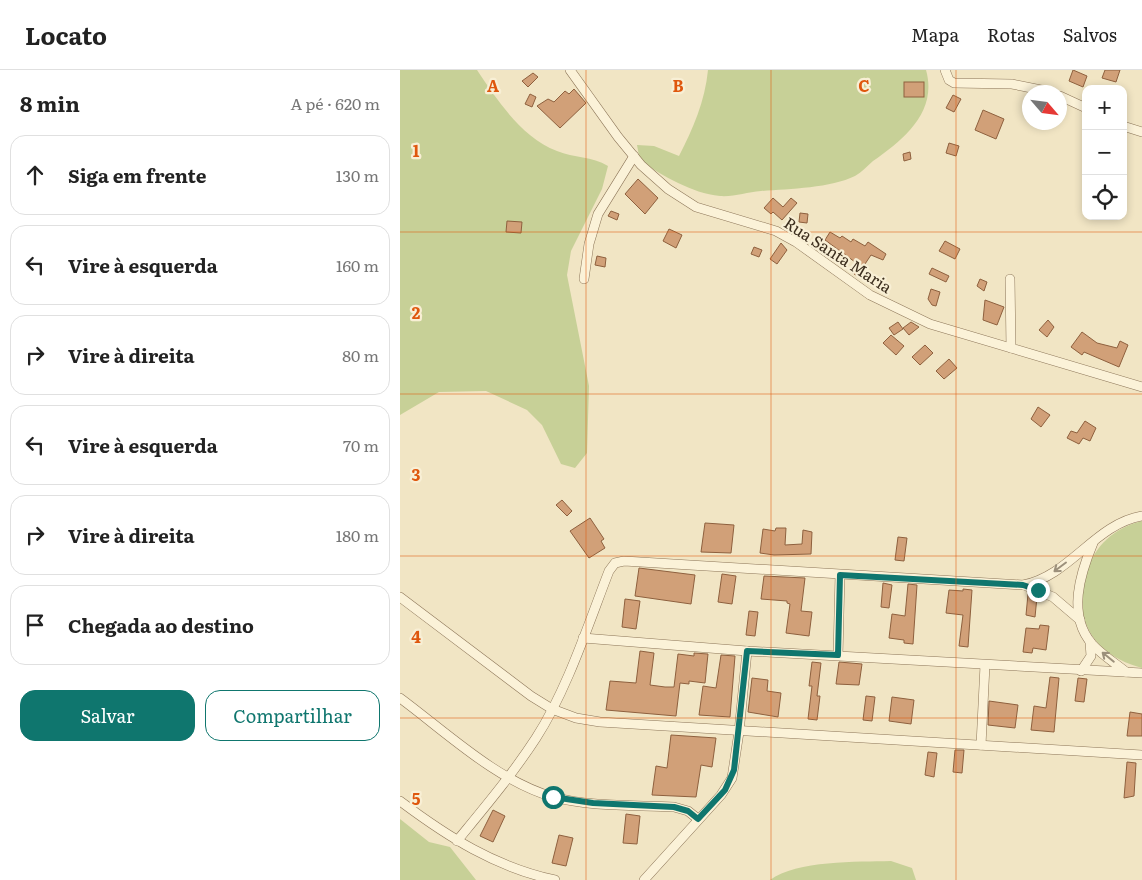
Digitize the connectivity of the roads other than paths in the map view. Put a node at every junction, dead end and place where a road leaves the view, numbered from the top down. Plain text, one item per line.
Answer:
1 (570, 70) edge
2 (946, 70) edge
3 (1022, 86) edge
4 (1067, 99) edge
5 (1082, 106) edge
6 (1127, 127) edge
7 (1142, 132) edge
8 (634, 156) junction
9 (584, 279) dead end
10 (1010, 279) dead end
11 (1011, 348) junction
12 (1142, 387) edge
13 (1142, 516) edge
14 (1093, 543) junction
15 (840, 575) junction
16 (1023, 585) junction
17 (400, 597) edge
18 (1080, 620) junction
19 (583, 638) junction
20 (1090, 642) junction
21 (747, 651) junction
22 (838, 655) junction
23 (985, 665) junction
24 (1081, 671) junction
25 (1126, 672) junction
26 (1142, 673) edge
27 (400, 698) edge
28 (552, 709) junction
29 (739, 732) junction
30 (982, 746) junction
31 (1142, 755) edge
32 (508, 777) junction
33 (400, 801) edge
34 (698, 819) junction
35 (457, 842) junction
36 (555, 880) edge
37 (644, 880) edge

1 - 8 street, Rua Santa Maria
2 - 3 street
4 - 5 street
6 - 7 street
8 - 9 street
8 - 11 street, Rua Santa Maria
10 - 11 street
11 - 12 street, Rua Santa Maria
13 - 14 street
14 -> 16 street
14 - 18 street
15 - 16 street
15 - 19 street
15 - 22 street
16 - 18 street
17 - 28 street
18 - 20 street
19 - 21 street
19 - 28 street
20 - 24 street
25 -> 20 street
21 - 22 street
21 - 29 street
22 - 23 street
23 - 24 street
23 - 30 street
24 - 25 street
25 - 26 street
27 - 32 street
28 - 29 street
28 - 32 street
29 - 30 street
29 - 34 street
30 - 31 street
32 - 34 street
32 - 35 street
33 - 35 street
34 - 37 street
35 - 36 street

